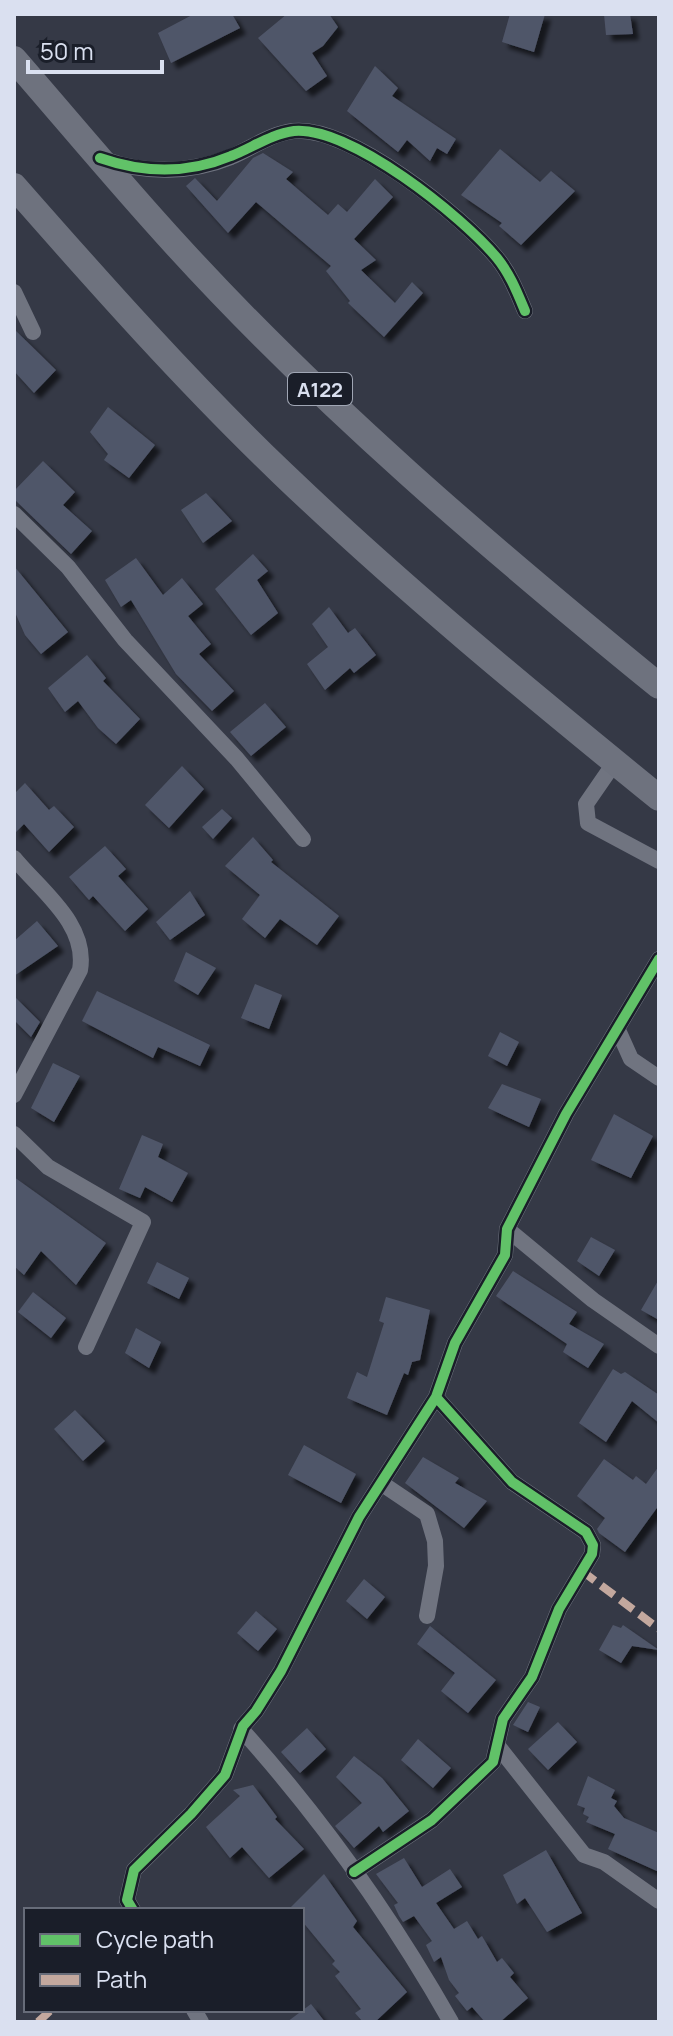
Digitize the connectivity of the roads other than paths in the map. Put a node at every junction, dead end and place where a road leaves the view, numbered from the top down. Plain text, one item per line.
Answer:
1 (14, 59) edge
2 (100, 158) junction
3 (159, 170) junction
4 (14, 186) edge
5 (132, 194) junction
6 (14, 292) edge
7 (525, 311) dead end
8 (33, 332) dead end
9 (14, 514) edge
10 (659, 686) edge
11 (615, 762) junction
12 (659, 798) edge
13 (303, 839) dead end
14 (14, 858) edge
15 (659, 861) edge
16 (659, 959) edge
17 (618, 1030) junction
18 (659, 1078) edge
19 (14, 1095) edge
20 (14, 1134) edge
21 (507, 1229) junction
22 (659, 1346) edge
23 (86, 1347) dead end
24 (436, 1397) junction
25 (381, 1483) junction
26 (427, 1616) dead end
27 (241, 1729) junction
28 (497, 1745) junction
29 (354, 1872) junction
30 (659, 1901) edge
31 (132, 1908) edge
32 (451, 2022) edge

1 - 2 highway, A122
2 - 3 street
2 - 5 highway, A122
3 - 5 street
3 - 7 street
4 - 11 highway
5 - 10 highway, A122
6 - 8 street
9 - 13 street
11 - 12 highway
11 - 15 street
14 - 19 street
16 - 17 street
17 - 18 street
17 - 21 street
20 - 23 street
21 - 22 street
21 - 24 street
24 - 25 street
24 - 28 street
25 - 26 street
25 - 27 street
27 - 29 street
27 - 31 street
28 - 29 street
28 - 30 street
29 - 32 street

